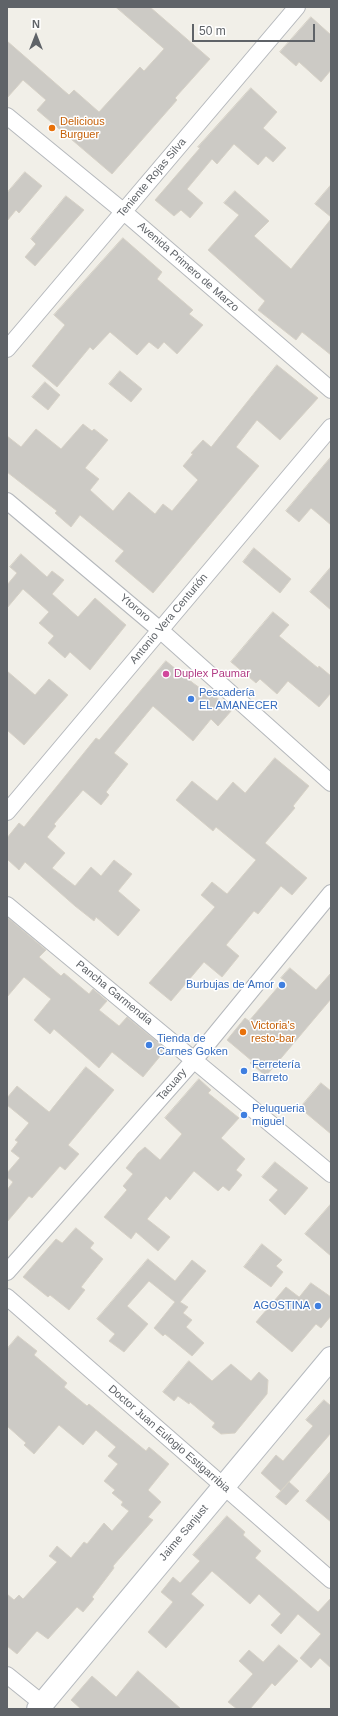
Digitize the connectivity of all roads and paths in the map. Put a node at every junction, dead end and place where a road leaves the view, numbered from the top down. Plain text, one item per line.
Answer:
1 (297, 7) edge
2 (7, 116) edge
3 (124, 212) junction
4 (7, 349) edge
5 (331, 390) edge
6 (331, 427) edge
7 (7, 501) edge
8 (160, 630) junction
9 (331, 783) edge
10 (7, 812) edge
11 (331, 893) edge
12 (7, 905) edge
13 (195, 1059) junction
14 (331, 1174) edge
15 (7, 1272) edge
16 (7, 1297) edge
17 (331, 1358) edge
18 (222, 1486) junction
19 (331, 1580) edge
20 (7, 1675) edge
21 (40, 1707) edge

1 - 3 street, Teniente Rojas Silva
2 - 3 street, Avenida Primero de Marzo
3 - 4 street, Teniente Rojas Silva
3 - 5 street, Avenida Primero de Marzo
6 - 8 street, Antonio Vera Centurión
7 - 8 street, Ytororo
8 - 9 street, Ytororo
8 - 10 street, Antonio Vera Centurión
11 - 13 street, Tacuary
12 - 13 street, Pancha Garmendia
13 - 14 street, Pancha Garmendia
13 - 15 street, Tacuary
16 - 18 street, Doctor Juan Eulogio Estigarribia
17 - 18 main road, Jaime Sanjust
18 - 19 street, Doctor Juan Eulogio Estigarribia
18 - 21 main road, Jaime Sanjust
20 - 21 street

